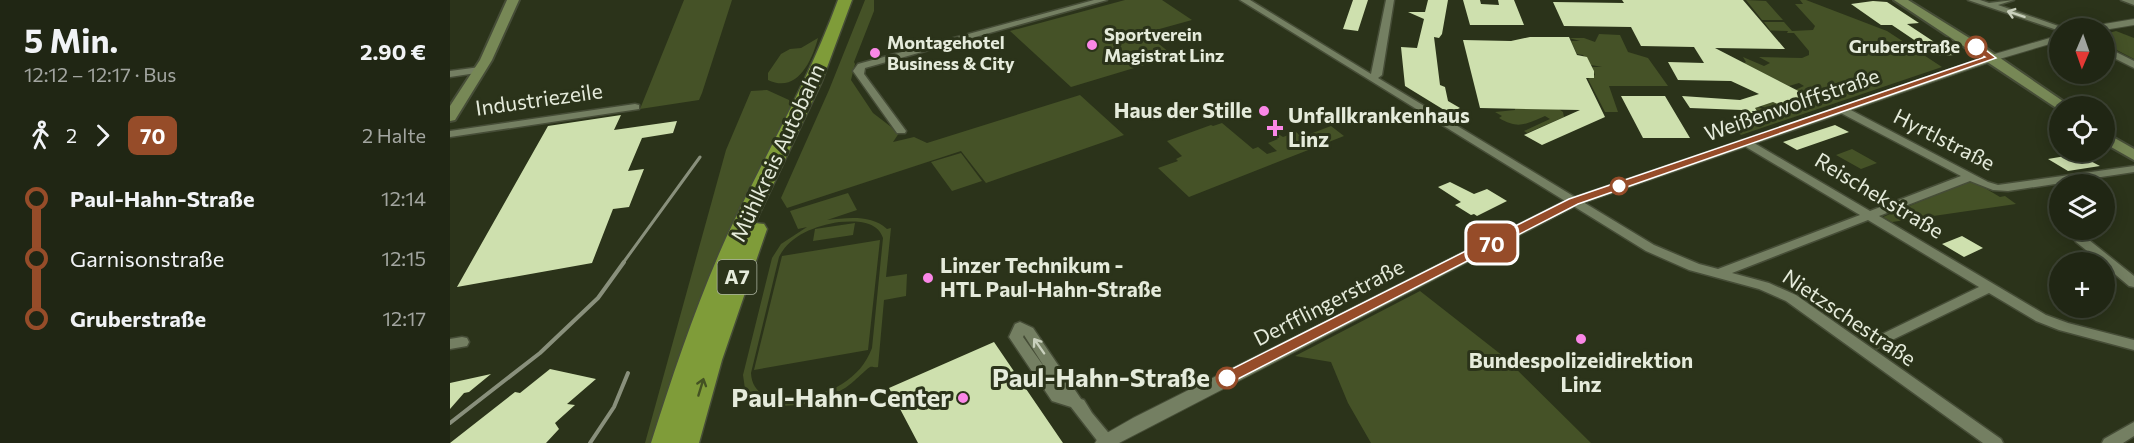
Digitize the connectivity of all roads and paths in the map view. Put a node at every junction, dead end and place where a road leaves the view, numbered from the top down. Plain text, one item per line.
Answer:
1 (513, 0) edge
2 (830, 0) edge
3 (1103, 0) edge
4 (1244, 0) edge
5 (1390, 0) edge
6 (1900, 0) edge
7 (1972, 0) edge
8 (2010, 0) edge
9 (2125, 0) edge
10 (853, 3) edge
11 (2134, 3) edge
12 (1988, 5) junction
13 (2134, 22) edge
14 (2049, 24) edge
15 (2115, 25) edge
16 (2049, 41) edge
17 (828, 46) junction
18 (2115, 55) edge
19 (1992, 58) junction
20 (2134, 65) edge
21 (480, 70) junction
22 (450, 74) edge
23 (1371, 77) junction
24 (2049, 97) edge
25 (635, 107) dead end
26 (1841, 109) junction
27 (450, 117) edge
28 (901, 131) dead end
29 (450, 134) edge
30 (1745, 142) junction
31 (2115, 143) edge
32 (2134, 156) edge
33 (2134, 168) edge
34 (1970, 177) junction
35 (1574, 202) junction
36 (1871, 216) junction
37 (2081, 240) edge
38 (1719, 274) junction
39 (2134, 283) edge
40 (1990, 287) junction
41 (1873, 343) junction
42 (2134, 345) edge
43 (1079, 404) junction
44 (2134, 428) edge
45 (1106, 442) edge
46 (665, 443) edge
47 (685, 443) edge
48 (1995, 443) edge
49 (2110, 443) edge

1 - 21 main road, Industriezeile
2 - 17 highway
3 - 28 street
4 - 23 street, Nietzschestraße
5 - 23 street
6 - 19 main road
7 - 12 street
8 - 12 street
9 - 11 street
10 - 17 highway, Mühlkreis Autobahn / A7
47 -> 10 highway, Mühlkreis Autobahn / A7
14 -> 12 street
13 - 15 street
16 - 19 street, Weißenwolffstraße
17 - 46 highway, Mühlkreis Autobahn / A7
18 - 20 street
19 - 24 main road
19 - 26 street, Weißenwolffstraße
21 - 22 street
21 - 27 main road, Industriezeile
23 - 35 street, Nietzschestraße
25 - 29 street, Industriezeile
26 - 30 street, Weißenwolffstraße
26 - 34 street, Hyrtlstraße
30 - 35 street, Weißenwolffstraße
30 - 36 street, Reischekstraße
31 - 32 main road
33 - 34 street, Hyrtlstraße
34 - 36 street
35 - 38 street, Nietzschestraße
35 - 45 street, Derfflingerstraße
36 - 38 street
36 - 40 street, Reischekstraße
37 - 39 street
38 - 41 street, Nietzschestraße
40 - 41 street
40 - 42 street, Reischekstraße
41 - 48 street, Nietzschestraße
43 -> 43 street
43 - 45 street
44 - 49 street

